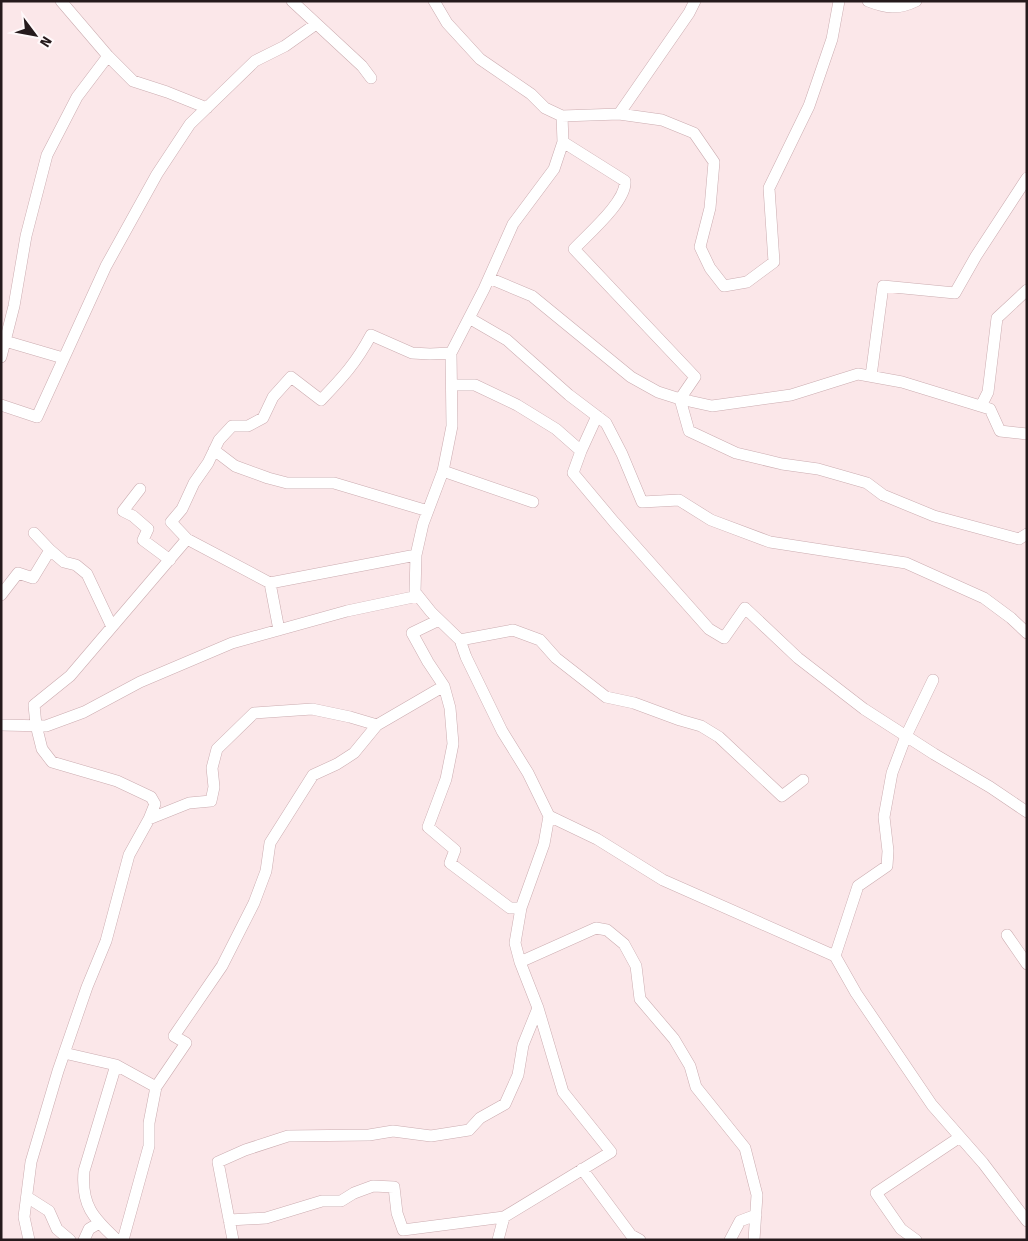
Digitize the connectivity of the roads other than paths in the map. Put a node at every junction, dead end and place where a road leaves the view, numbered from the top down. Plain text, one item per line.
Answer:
1 (61, 1) edge
2 (292, 1) edge
3 (434, 1) edge
4 (695, 1) edge
5 (839, 1) edge
6 (868, 1) edge
7 (916, 1) edge
8 (316, 24) junction
9 (108, 56) junction
10 (371, 78) dead end
11 (207, 108) junction
12 (619, 114) junction
13 (562, 116) junction
14 (563, 142) junction
15 (1027, 178) edge
16 (489, 278) junction
17 (1027, 290) edge
18 (469, 318) junction
19 (5, 341) junction
20 (451, 353) junction
21 (1, 357) edge
22 (63, 358) junction
23 (871, 376) junction
24 (452, 385) junction
25 (680, 399) junction
26 (1, 405) edge
27 (982, 406) junction
28 (597, 416) junction
29 (1027, 434) edge
30 (214, 450) junction
31 (581, 451) junction
32 (443, 471) junction
33 (140, 489) dead end
34 (533, 502) dead end
35 (428, 511) junction
36 (34, 533) dead end
37 (1027, 534) edge
38 (188, 539) junction
39 (50, 550) junction
40 (416, 555) junction
41 (170, 560) junction
42 (270, 583) junction
43 (1, 595) edge
44 (418, 596) junction
45 (439, 620) junction
46 (112, 627) junction
47 (279, 630) junction
48 (1027, 633) edge
49 (460, 640) junction
50 (933, 680) dead end
51 (444, 686) junction
52 (1, 725) edge
53 (36, 725) junction
54 (377, 725) junction
55 (906, 736) junction
56 (803, 780) dead end
57 (1027, 812) edge
58 (549, 816) junction
59 (150, 819) junction
60 (520, 908) junction
61 (1007, 935) dead end
62 (835, 956) junction
63 (520, 962) junction
64 (1027, 964) edge
65 (538, 1008) junction
66 (64, 1053) junction
67 (116, 1065) junction
68 (156, 1087) junction
69 (960, 1137) junction
70 (582, 1169) junction
71 (27, 1197) junction
72 (756, 1215) junction
73 (504, 1217) junction
74 (229, 1220) junction
75 (1027, 1221) edge
76 (99, 1224) junction
77 (29, 1240) edge
78 (70, 1240) edge
79 (84, 1240) edge
80 (117, 1240) edge
81 (123, 1240) edge
82 (233, 1240) edge
83 (498, 1240) edge
84 (640, 1240) edge
85 (730, 1240) edge
86 (754, 1240) edge
87 (916, 1240) edge

1 - 9 street
2 - 8 street
3 - 13 street
4 - 12 street
5 - 12 street
6 - 7 street
8 - 10 street
8 - 11 street
9 - 11 street
9 - 19 street
11 - 22 street
12 - 13 street
13 - 14 street
14 - 16 street
14 - 25 street
15 - 23 street
16 - 18 street
16 - 25 street
17 - 27 street
18 - 20 street
18 - 28 street
19 - 21 street
19 - 22 street
20 - 24 street
20 - 30 street
22 - 26 street
23 - 25 street
23 - 27 street
24 - 31 street
24 - 32 street
25 - 37 street
27 - 29 street
28 - 31 street
28 - 48 street
30 - 35 street
30 - 38 street
31 - 55 street
32 - 34 street
32 - 35 street
33 - 41 street
35 - 40 street
36 - 39 street
38 - 41 street
38 - 42 street
39 - 43 street
39 - 46 street
40 - 42 street
40 - 44 street
41 - 46 street
42 - 47 street
44 - 45 street
44 - 47 street
45 - 49 street
45 - 51 street
46 - 53 street
47 - 53 street
49 - 56 street
49 - 58 street
50 - 55 street
51 - 54 street
51 - 60 street
52 - 53 street
53 - 59 street
54 - 59 street
54 - 68 street
55 - 57 street
55 - 62 street
58 - 60 street
58 - 62 street
59 - 66 street
60 - 63 street
61 - 64 street
62 - 69 street
63 - 65 street
63 - 72 street
65 - 70 street
65 - 74 street
66 - 67 street
66 - 71 street
67 - 68 street
67 - 76 street
68 - 81 street
69 - 75 street
69 - 87 street
70 - 73 street
70 - 84 street
71 - 77 street
71 - 78 street
72 - 85 street
72 - 86 street
73 - 74 street
73 - 83 street
74 - 82 street
76 - 79 street
76 - 80 street

